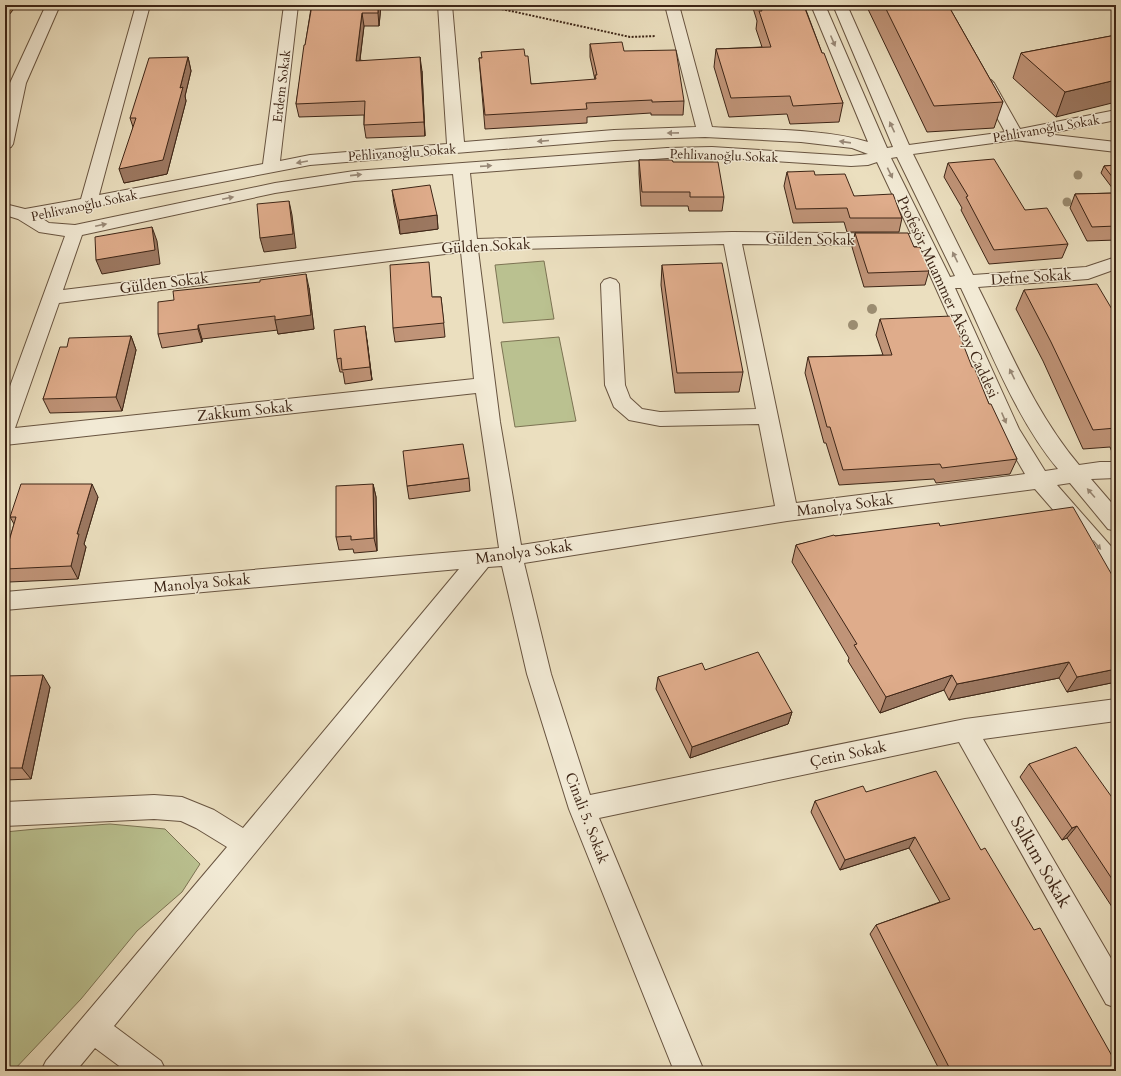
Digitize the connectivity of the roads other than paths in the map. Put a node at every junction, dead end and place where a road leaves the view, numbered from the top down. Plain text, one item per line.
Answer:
1 (9, 5) edge
2 (53, 5) edge
3 (143, 5) edge
4 (291, 5) edge
5 (445, 5) edge
6 (672, 5) edge
7 (818, 5) edge
8 (840, 5) edge
9 (5, 10) edge
10 (981, 74) edge
11 (1116, 115) edge
12 (705, 132) junction
13 (1015, 135) junction
14 (5, 144) edge
15 (1116, 147) edge
16 (456, 148) junction
17 (903, 151) junction
18 (881, 154) junction
19 (271, 167) junction
20 (461, 167) junction
21 (88, 203) junction
22 (5, 209) edge
23 (24, 216) junction
24 (75, 231) junction
25 (732, 238) junction
26 (923, 240) junction
27 (469, 245) junction
28 (1116, 263) edge
29 (967, 281) junction
30 (944, 283) junction
31 (610, 284) dead end
32 (52, 298) junction
33 (485, 385) junction
34 (768, 416) junction
35 (5, 428) edge
36 (5, 437) edge
37 (1116, 470) edge
38 (1073, 473) junction
39 (1040, 480) junction
40 (787, 513) junction
41 (1116, 523) edge
42 (510, 556) junction
43 (481, 559) junction
44 (1116, 567) edge
45 (5, 601) edge
46 (1116, 710) edge
47 (965, 730) junction
48 (582, 809) junction
49 (5, 814) edge
50 (245, 844) junction
51 (1116, 994) edge
52 (93, 1029) junction
53 (56, 1071) edge
54 (151, 1071) edge
55 (689, 1071) edge

1 - 9 highway
2 - 14 street
3 - 21 street
4 - 19 street, Erdem Sokak
5 - 16 street
6 - 12 street
7 -> 18 street, Profesör Muammer Aksoy Caddesi
17 -> 8 street, Profesör Muammer Aksoy Caddesi
10 - 13 street
11 - 13 street, Pehlivanoğlu Sokak
12 -> 16 street, Pehlivanoğlu Sokak
18 -> 12 street, Pehlivanoğlu Sokak
13 - 15 street
13 - 17 street, Pehlivanoğlu Sokak
16 -> 19 street, Pehlivanoğlu Sokak
17 - 18 street, Pehlivanoğlu Sokak
29 -> 17 street, Profesör Muammer Aksoy Caddesi
20 -> 18 street, Pehlivanoğlu Sokak
18 -> 26 street, Profesör Muammer Aksoy Caddesi
19 - 21 street, Pehlivanoğlu Sokak
24 -> 20 street, Pehlivanoğlu Sokak
20 - 27 street, Cinali 5. Sokak
21 - 23 street, Pehlivanoğlu Sokak
22 - 23 street
23 - 24 street, Pehlivanoğlu Sokak
24 - 32 street
25 - 26 street, Gülden Sokak
25 - 27 street, Gülden Sokak
25 - 34 street
26 - 30 street, Profesör Muammer Aksoy Caddesi
27 - 32 street, Gülden Sokak
27 - 33 street, Cinali 5. Sokak
28 - 29 street, Defne Sokak
29 - 30 street, Defne Sokak
38 -> 29 street, Profesör Muammer Aksoy Caddesi
30 -> 39 street, Profesör Muammer Aksoy Caddesi
31 - 34 street
32 - 35 street
33 - 36 street, Zakkum Sokak
33 - 42 street, Cinali 5. Sokak
34 - 40 street
37 - 38 street, Manolya Sokak
38 - 39 street, Manolya Sokak
41 -> 38 street, Profesör Muammer Aksoy Caddesi
39 - 40 street, Manolya Sokak
39 -> 44 street, Profesör Muammer Aksoy Caddesi
40 - 42 street, Manolya Sokak
42 - 43 street, Manolya Sokak
42 - 48 street, Cinali 5. Sokak
43 - 45 street, Manolya Sokak
43 - 50 street
46 - 47 street, Çetin Sokak
47 - 48 street, Çetin Sokak
47 - 51 street, Salkım Sokak
48 - 55 street, Cinali 5. Sokak
49 - 50 street
50 - 52 street
52 - 53 street
52 - 54 street

